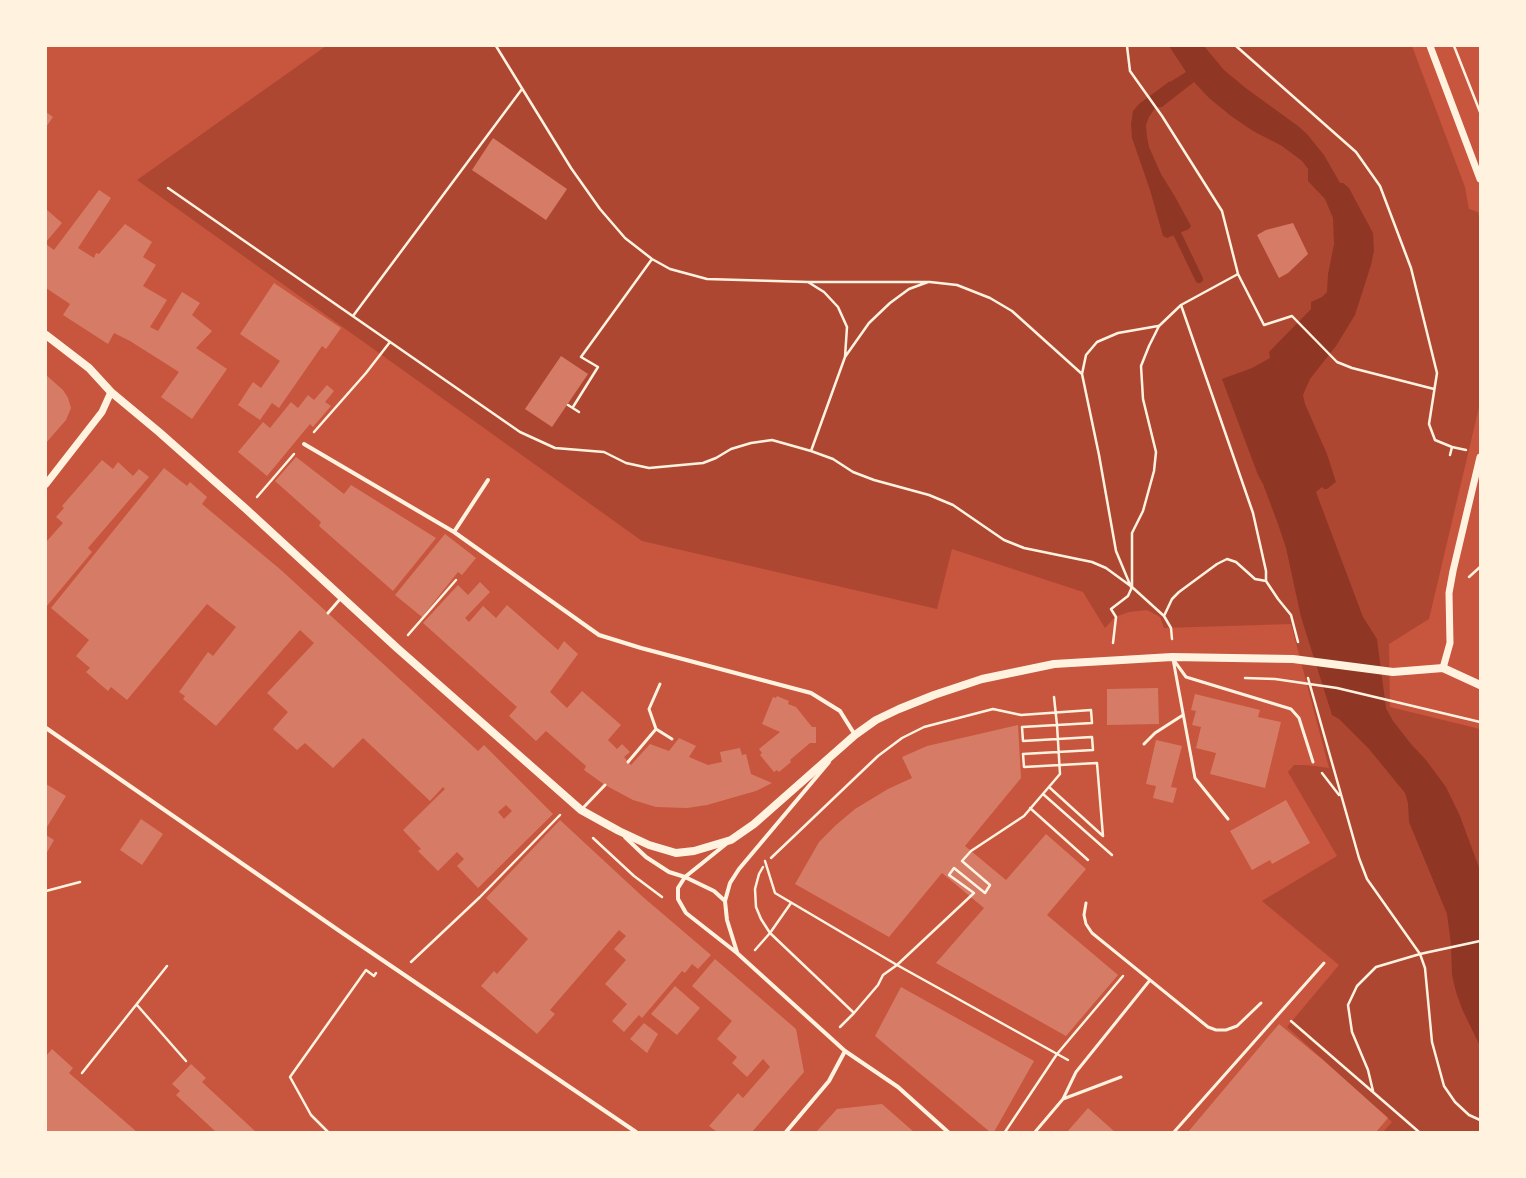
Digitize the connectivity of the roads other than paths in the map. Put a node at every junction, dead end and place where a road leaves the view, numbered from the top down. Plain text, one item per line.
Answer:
1 (1430, 46) edge
2 (1480, 178) edge
3 (46, 335) edge
4 (111, 392) junction
5 (304, 444) road end
6 (1480, 457) edge
7 (488, 480) dead end
8 (46, 484) edge
9 (454, 532) junction
10 (342, 598) junction
11 (328, 613) dead end
12 (1172, 657) junction
13 (1443, 668) junction
14 (660, 684) dead end
15 (1480, 685) edge
16 (1183, 715) junction
17 (46, 728) edge
18 (656, 729) junction
19 (855, 735) junction
20 (672, 740) dead end
21 (1144, 744) dead end
22 (839, 750) junction
23 (628, 762) dead end
24 (1313, 762) road end
25 (605, 785) dead end
26 (581, 810) junction
27 (1228, 819) dead end
28 (619, 831) junction
29 (731, 840) junction
30 (685, 877) junction
31 (724, 901) junction
32 (1086, 903) dead end
33 (737, 953) junction
34 (1324, 963) dead end
35 (1150, 980) junction
36 (1261, 1003) dead end
37 (845, 1051) junction
38 (1121, 1077) dead end
39 (1063, 1099) junction
40 (636, 1132) edge
41 (786, 1132) edge
42 (948, 1132) edge
43 (1035, 1132) edge
44 (1174, 1132) edge

1 - 2 street
3 - 4 main road
4 - 8 street
4 - 10 main road
5 - 9 street
6 - 13 street
7 - 9 street
9 - 19 street
10 - 11 lane
10 - 26 main road
12 - 13 main road
12 - 16 lane
12 - 19 main road
12 - 24 lane
13 - 15 main road
14 - 18 lane
16 - 21 lane
16 - 27 lane
17 - 40 street
18 - 20 lane
18 - 23 lane
19 - 22 main road
22 - 29 main road
22 - 31 street
25 - 26 lane
26 - 28 main road
28 - 29 main road
28 - 30 street
29 - 30 street
30 - 31 street
30 - 33 street
31 - 33 street
32 - 35 lane
33 - 37 street
34 - 44 lane
35 - 36 lane
35 - 39 lane
37 - 41 street
37 - 42 street
38 - 39 lane
39 - 43 lane

